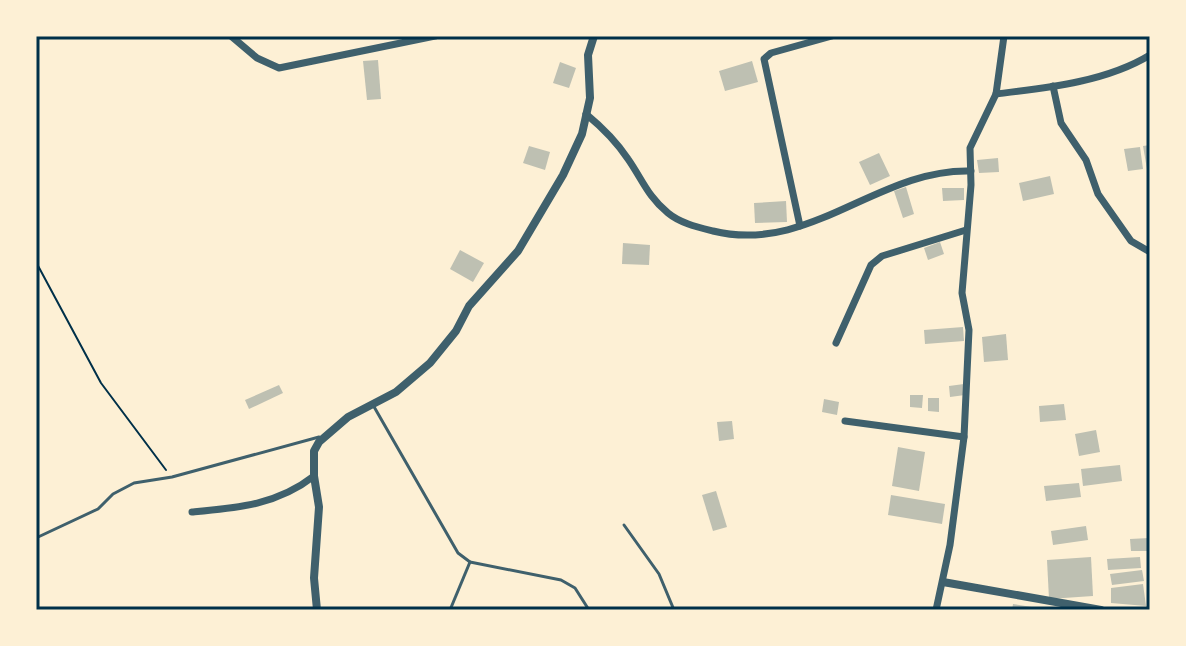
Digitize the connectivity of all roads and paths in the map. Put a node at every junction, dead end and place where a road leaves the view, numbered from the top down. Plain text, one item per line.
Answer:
1 (231, 36) edge
2 (435, 36) edge
3 (594, 36) edge
4 (832, 36) edge
5 (1004, 36) edge
6 (1150, 55) edge
7 (1053, 86) junction
8 (996, 94) junction
9 (586, 114) junction
10 (971, 171) junction
11 (800, 226) junction
12 (966, 230) junction
13 (1150, 252) edge
14 (36, 262) edge
15 (836, 343) dead end
16 (373, 405) junction
17 (845, 421) dead end
18 (324, 436) junction
19 (964, 437) junction
20 (314, 476) junction
21 (172, 477) junction
22 (192, 512) dead end
23 (624, 525) dead end
24 (36, 538) edge
25 (470, 562) junction
26 (943, 582) junction
27 (317, 610) edge
28 (450, 610) edge
29 (589, 610) edge
30 (674, 610) edge
31 (936, 610) edge
32 (1101, 610) edge

1 - 2 street
3 - 9 street
4 - 11 street
5 - 8 street
6 - 7 street
7 - 8 street
7 - 13 street
8 - 10 street
9 - 11 street
9 - 16 street
10 - 11 street
10 - 12 street
12 - 15 street
12 - 19 street
14 - 21 path
16 - 18 street
16 - 25 lane
17 - 19 street
18 - 20 street
18 - 21 lane
19 - 26 street
20 - 22 street
20 - 27 street
21 - 24 lane
23 - 30 lane
25 - 28 lane
25 - 29 lane
26 - 31 street
26 - 32 street

